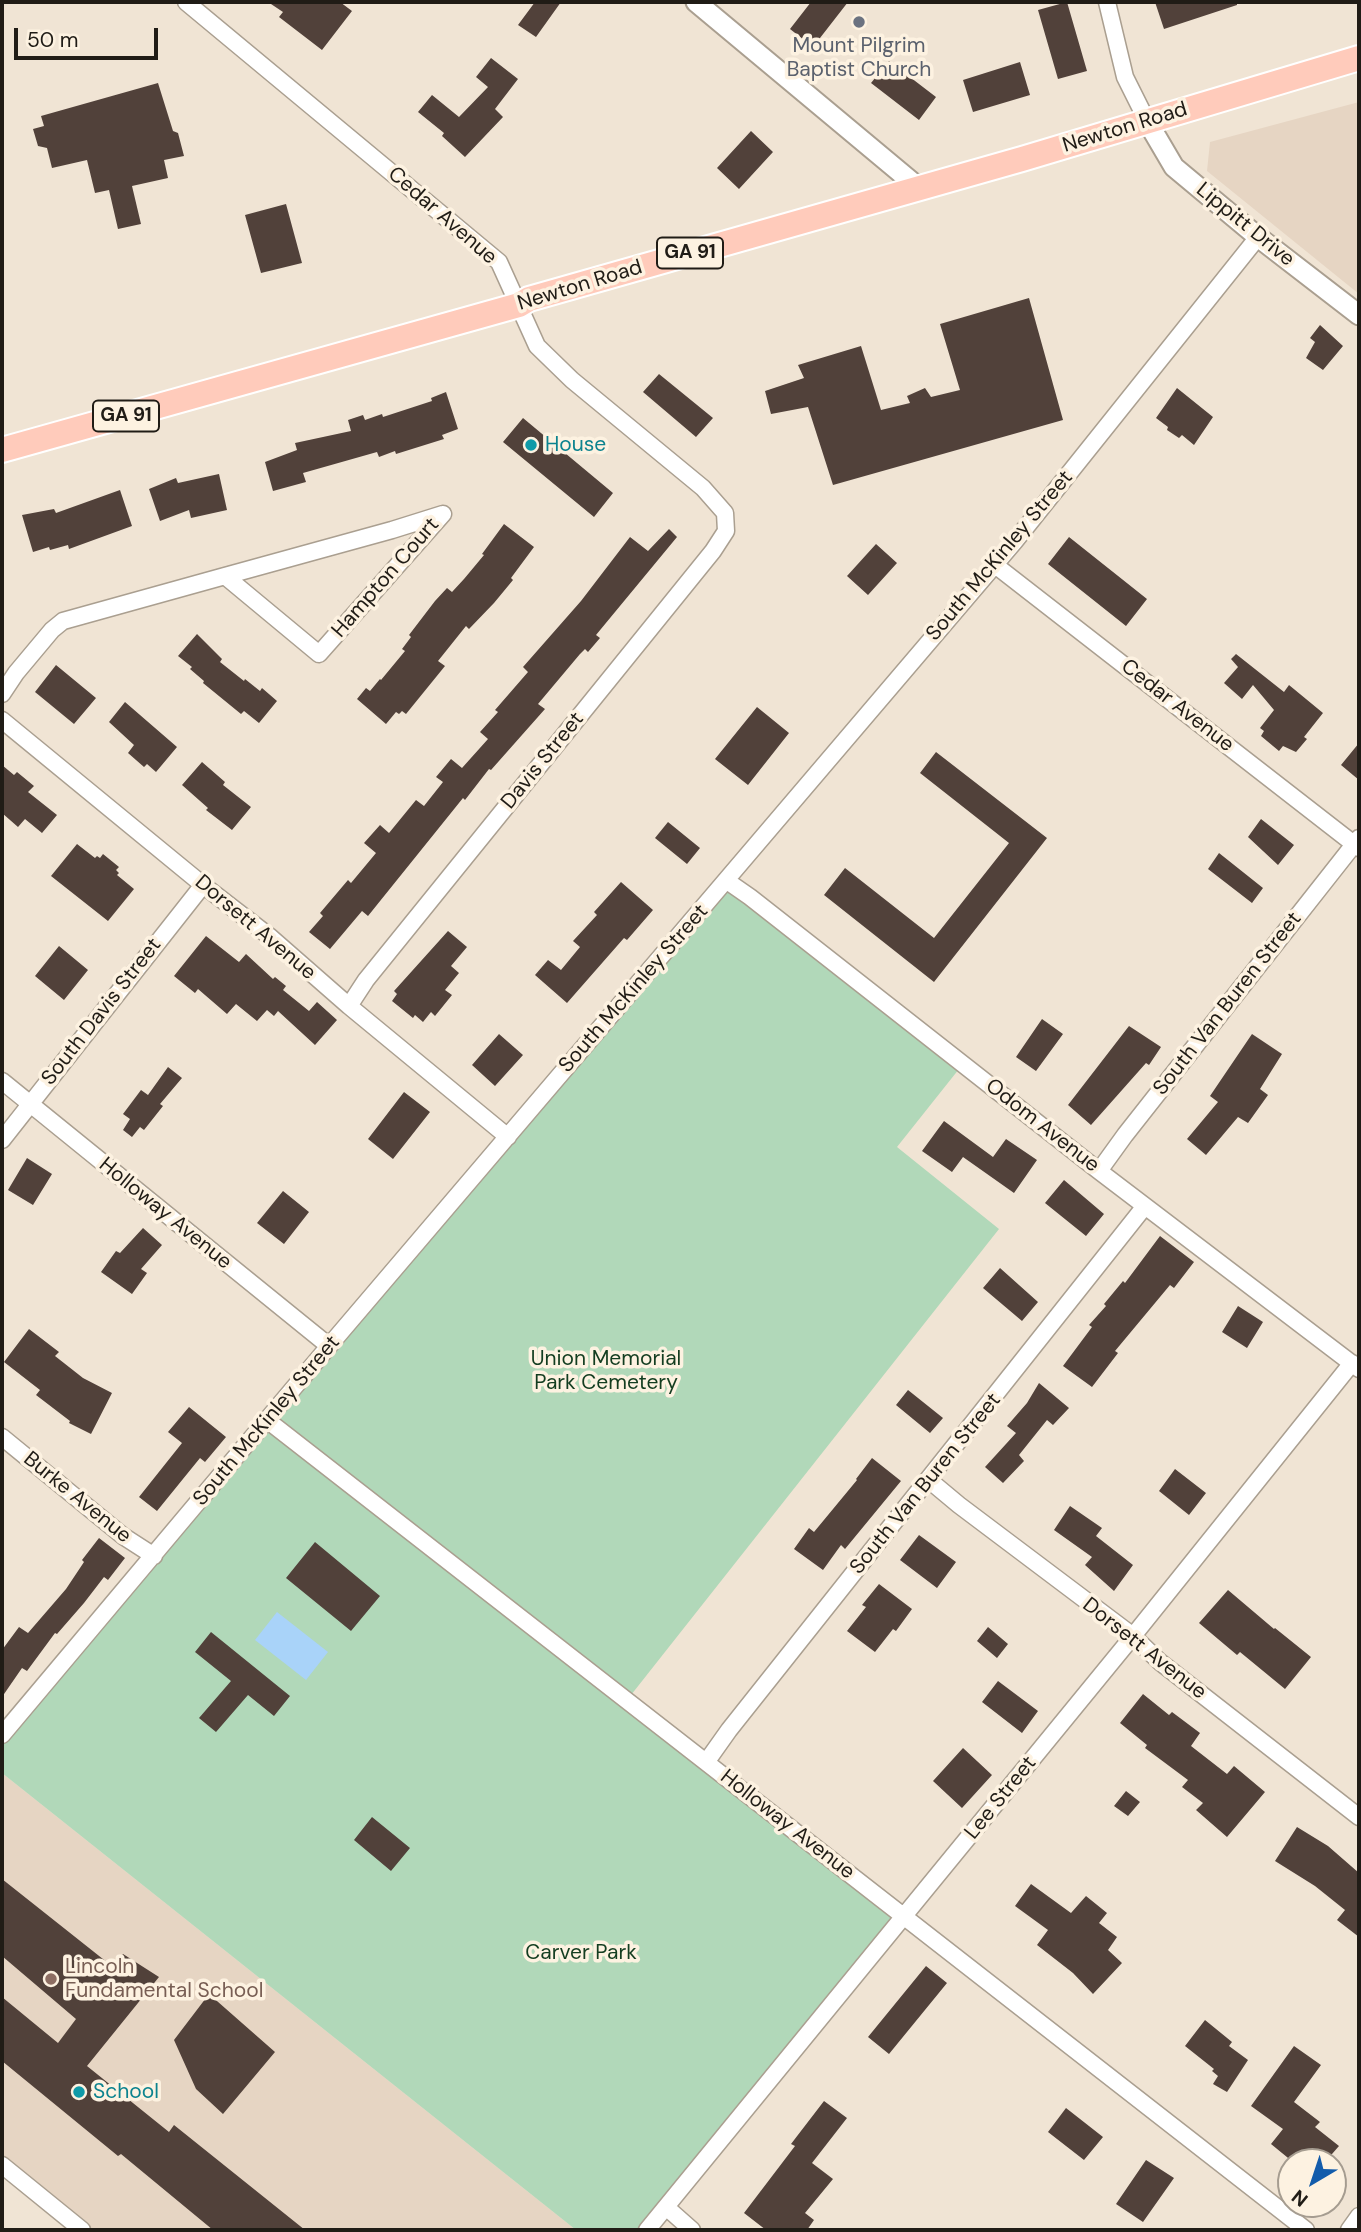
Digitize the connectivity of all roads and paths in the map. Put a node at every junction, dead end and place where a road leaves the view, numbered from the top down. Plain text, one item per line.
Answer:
1 (186, 2) edge
2 (696, 2) edge
3 (1107, 2) edge
4 (1359, 58) edge
5 (1147, 121) junction
6 (919, 188) junction
7 (1258, 237) junction
8 (519, 305) junction
9 (1359, 315) edge
10 (2, 450) edge
11 (725, 513) joint
12 (995, 565) junction
13 (226, 576) junction
14 (2, 694) edge
15 (2, 720) edge
16 (1357, 843) edge
17 (727, 881) junction
18 (202, 884) junction
19 (349, 1006) junction
20 (2, 1081) edge
21 (30, 1104) junction
22 (508, 1137) junction
23 (2, 1140) edge
24 (1099, 1171) junction
25 (1145, 1206) junction
26 (329, 1346) junction
27 (1355, 1366) edge
28 (267, 1420) junction
29 (2, 1437) edge
30 (929, 1480) junction
31 (154, 1556) junction
32 (1133, 1636) junction
33 (2, 1735) edge
34 (707, 1761) junction
35 (1359, 1817) edge
36 (902, 1916) junction
37 (2, 2165) edge
38 (666, 2207) junction
39 (1359, 2216) edge
40 (82, 2230) edge
41 (647, 2230) edge
42 (692, 2230) edge
43 (1306, 2230) edge
44 (1349, 2230) edge

1 - 8 street, Cedar Avenue
2 - 6 street
3 - 5 street
4 - 5 main road, Newton Road / GA 91
5 - 6 main road, Newton Road / GA 91
5 - 7 street, Lippitt Drive
6 - 8 main road, Newton Road / GA 91
7 - 9 street, Lippitt Drive
7 - 12 street, South McKinley Street
8 - 10 main road, Newton Road / GA 91
8 - 11 street, Cedar Avenue
11 - 19 street, Davis Street
12 - 16 street, Cedar Avenue
12 - 17 street, South McKinley Street
13 - 13 street, Hampton Court
13 - 14 street, Hampton Court
15 - 18 street, Dorsett Avenue
16 - 24 street, South Van Buren Street
17 - 22 street, South McKinley Street
17 - 24 street, Odom Avenue
18 - 19 street, Dorsett Avenue
18 - 21 street, South Davis Street
19 - 22 street, Dorsett Avenue
20 - 21 street, Holloway Avenue
21 - 23 street, South Davis Street
21 - 26 street, Holloway Avenue
22 - 26 street, South McKinley Street
24 - 25 street, Odom Avenue
25 - 27 street, Odom Avenue
25 - 30 street, South Van Buren Street
26 - 28 street, South McKinley Street
27 - 32 street, Lee Street
28 - 31 street, South McKinley Street
28 - 34 street, Holloway Avenue
29 - 31 street, Burke Avenue
30 - 32 street, Dorsett Avenue
30 - 34 street, South Van Buren Street
31 - 33 street, South McKinley Street
32 - 35 street, Dorsett Avenue
32 - 36 street, Lee Street
34 - 36 street, Holloway Avenue
36 - 38 street, Lee Street
36 - 43 street, Holloway Avenue
37 - 40 street
38 - 41 street, Lee Street
38 - 42 street
39 - 44 street

